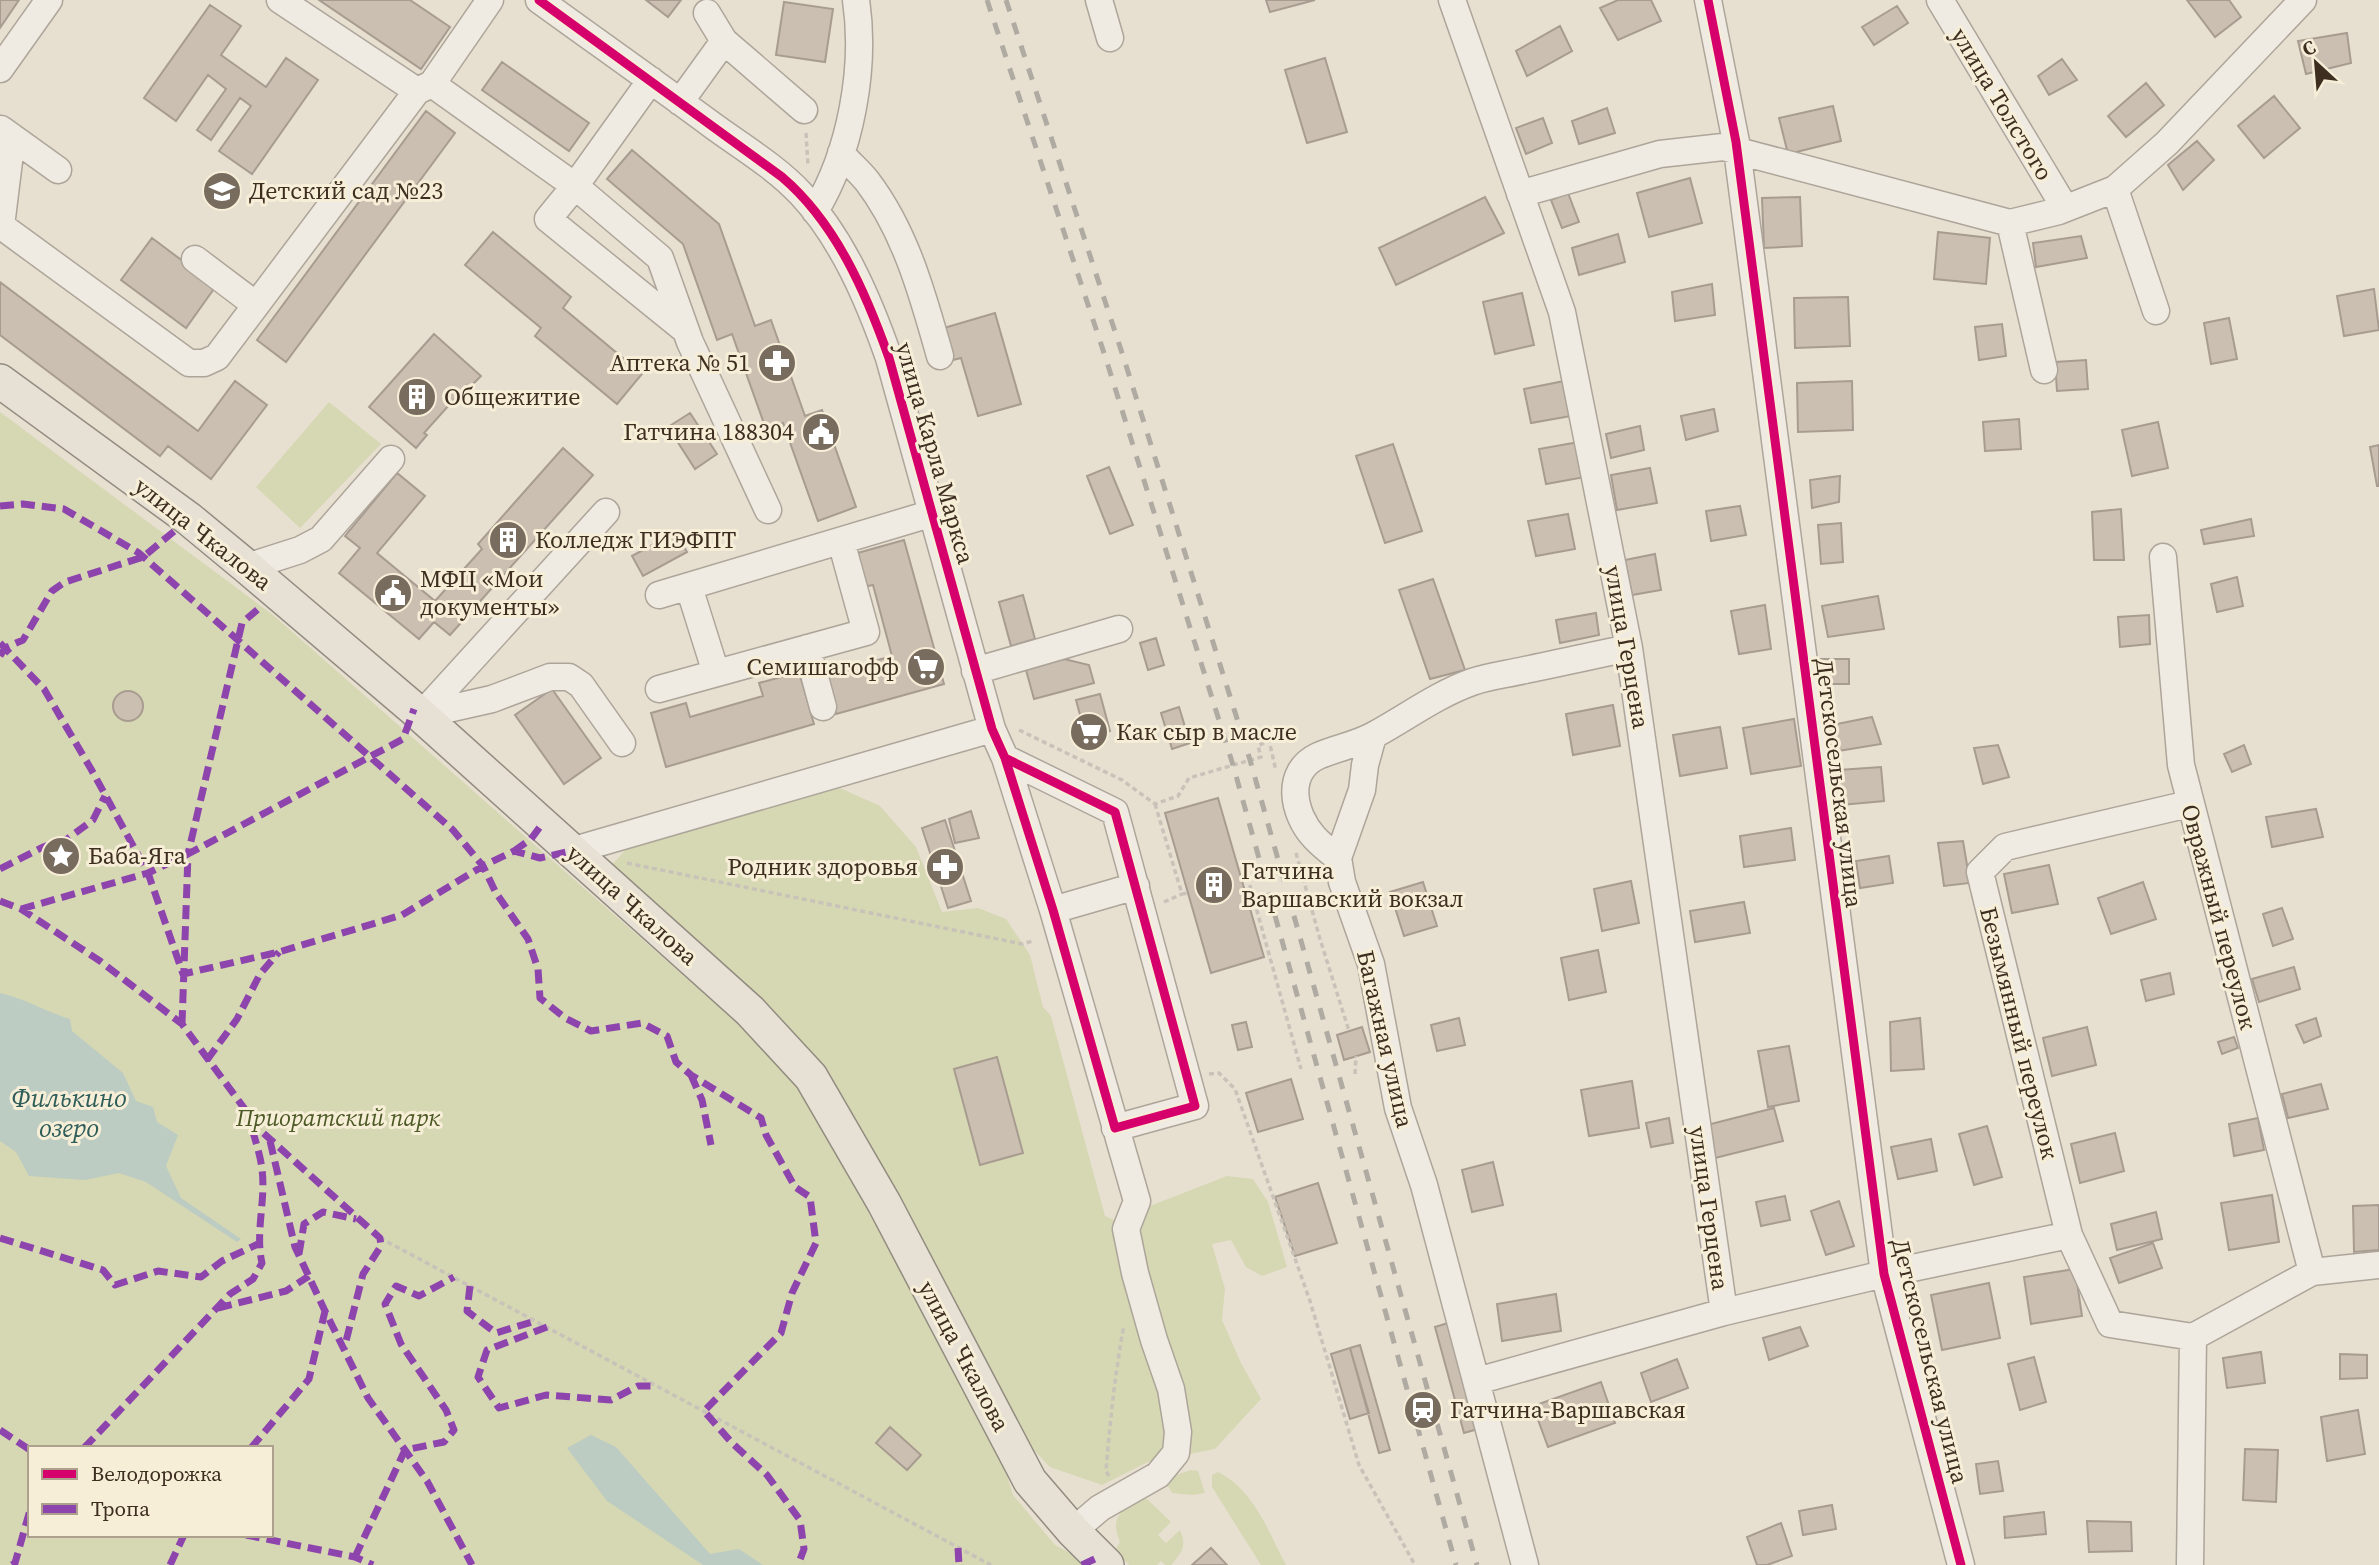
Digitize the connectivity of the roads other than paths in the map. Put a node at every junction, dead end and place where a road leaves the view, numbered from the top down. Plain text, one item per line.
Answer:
1 (49, 0) edge
2 (279, 0) edge
3 (490, 0) edge
4 (538, 0) edge
5 (856, 0) edge
6 (1100, 0) edge
7 (1452, 0) edge
8 (1708, 0) edge
9 (1940, 0) edge
10 (2303, 0) edge
11 (707, 13) dead end
12 (1110, 37) dead end
13 (724, 41) junction
14 (0, 69) edge
15 (650, 80) junction
16 (425, 88) junction
17 (680, 102) junction
18 (804, 110) road end
19 (6, 132) edge
20 (1738, 150) junction
21 (841, 153) junction
22 (58, 170) dead end
23 (575, 186) junction
24 (2115, 189) junction
25 (1520, 194) junction
26 (2065, 208) junction
27 (815, 211) junction
28 (618, 223) junction
29 (2010, 223) junction
30 (1, 226) edge
31 (592, 254) junction
32 (660, 258) junction
33 (195, 259) dead end
34 (635, 289) junction
35 (256, 305) junction
36 (2156, 311) dead end
37 (687, 331) junction
38 (940, 356) dead end
39 (2044, 370) dead end
40 (0, 380) edge
41 (391, 459) dead end
42 (768, 510) dead end
43 (607, 512) dead end
44 (933, 513) junction
45 (841, 541) junction
46 (2163, 557) dead end
47 (247, 567) junction
48 (689, 587) junction
49 (659, 595) dead end
50 (1119, 629) dead end
51 (807, 648) junction
52 (1629, 648) junction
53 (975, 671) junction
54 (716, 673) junction
55 (659, 689) dead end
56 (823, 707) dead end
57 (421, 715) junction
58 (1003, 729) junction
59 (1373, 736) junction
60 (622, 743) dead end
61 (1339, 750) junction
62 (1005, 758) junction
63 (1364, 765) junction
64 (2189, 804) junction
65 (571, 851) junction
66 (1338, 858) junction
67 (1136, 886) junction
68 (1053, 910) junction
69 (1115, 1128) junction
70 (2068, 1235) junction
71 (2379, 1265) edge
72 (2312, 1272) junction
73 (1884, 1274) junction
74 (1724, 1312) junction
75 (2193, 1336) junction
76 (1477, 1381) junction
77 (1073, 1531) junction
78 (1107, 1565) edge
79 (1525, 1565) edge
80 (1961, 1565) edge
81 (2190, 1565) edge

1 - 14 street
2 - 16 street
3 - 16 street
4 - 15 street, улица Карла Маркса
5 - 21 street
6 - 12 street
7 - 25 street, улица Герцена
8 - 20 street, Детскосельская улица
9 - 26 street, улица Толстого
10 - 24 street
11 - 13 street
13 - 17 street
13 - 18 street
15 - 17 street, улица Карла Маркса
15 - 23 street
16 - 23 street
16 - 35 street
17 - 27 street, улица Карла Маркса
19 - 22 street
19 - 30 street
20 - 25 street
20 - 29 street
20 - 73 street, Детскосельская улица
21 - 27 street
21 - 38 street
23 - 28 street
23 - 31 street
24 - 26 street
24 - 36 street
25 - 52 street, улица Герцена
26 - 29 street
27 - 44 street, улица Карла Маркса
28 - 31 street
28 - 32 street
29 - 39 street
30 - 35 street
31 - 34 street
32 - 34 street
32 - 37 street
33 - 35 street
34 - 37 street
37 - 42 street
40 - 47 main road, улица Чкалова
41 - 47 street
43 - 57 street
44 - 45 street
44 - 53 street, улица Карла Маркса
45 - 48 street
45 - 51 street
46 - 64 street, Овражный переулок
47 - 57 main road, улица Чкалова
48 - 49 street
48 - 54 street
50 - 53 street
51 - 54 street
51 - 56 street
52 - 59 street
52 - 74 street, улица Герцена
53 - 58 street, улица Карла Маркса
54 - 55 street
57 - 60 street
57 - 65 main road, улица Чкалова
58 - 62 street, улица Карла Маркса
58 - 65 street
59 - 61 street
59 - 63 street
61 - 63 street
61 - 66 street
62 - 67 street
62 - 68 street, улица Карла Маркса
63 - 66 street
64 - 70 street, Безымянный переулок
64 - 72 street, Овражный переулок
65 - 77 main road, улица Чкалова
66 - 76 street, Багажная улица
67 - 68 street
67 - 69 street
68 - 69 street, улица Карла Маркса
69 - 77 street, улица Карла Маркса
70 - 73 street
70 - 75 street, Безымянный переулок
71 - 72 street
72 - 75 street
73 - 74 street
73 - 80 street, Детскосельская улица
74 - 76 street
75 - 81 street
76 - 79 street, Багажная улица
77 - 78 main road, улица Чкалова

